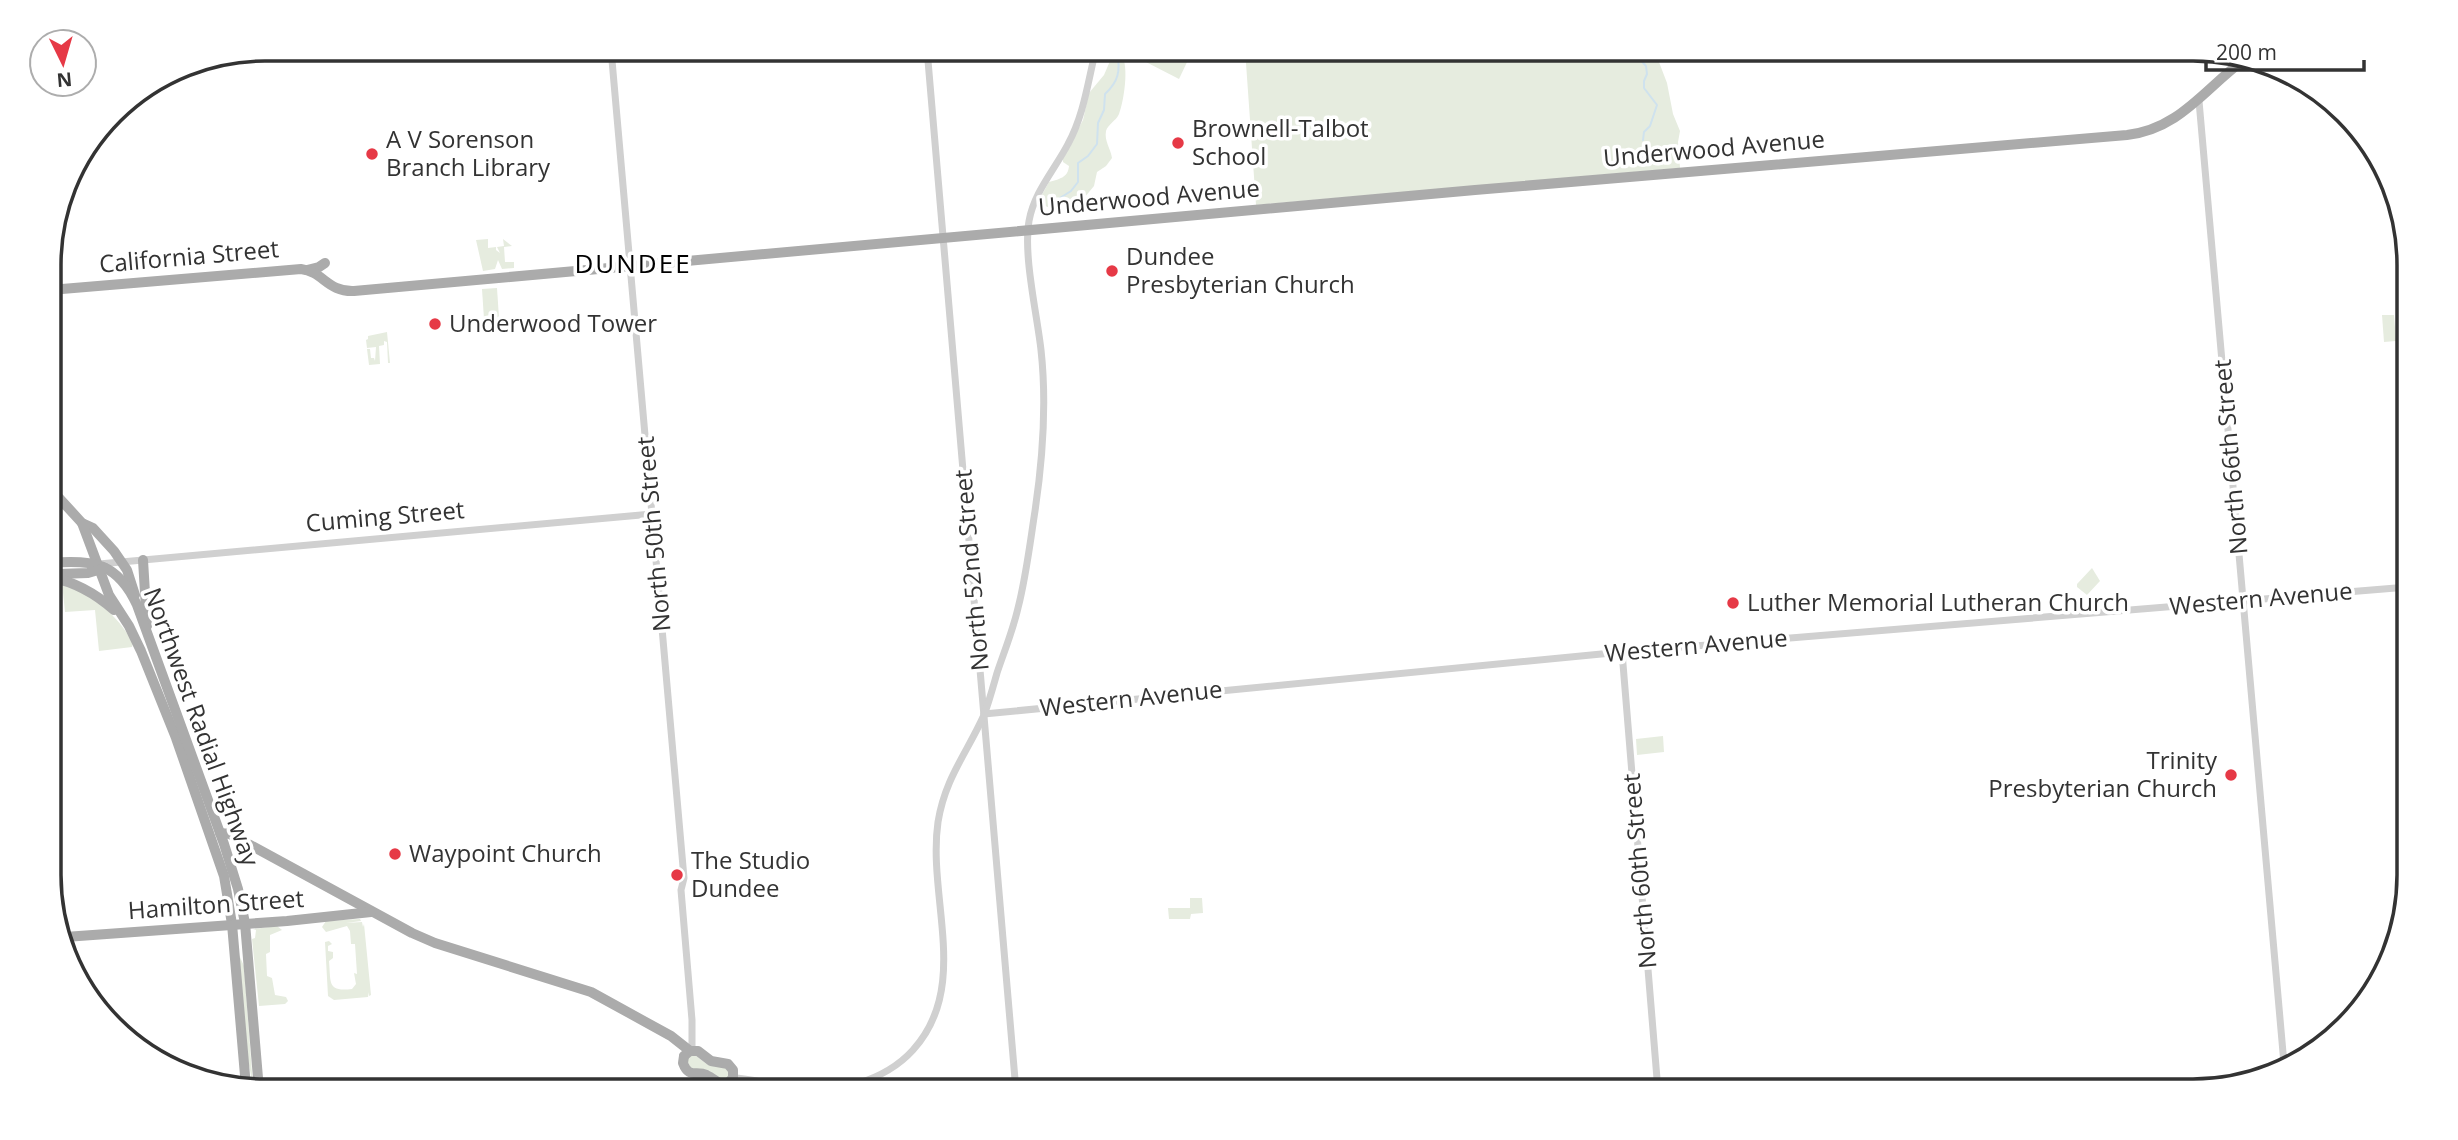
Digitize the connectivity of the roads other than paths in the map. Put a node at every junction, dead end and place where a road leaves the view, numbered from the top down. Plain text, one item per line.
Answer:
1 (612, 62) edge
2 (928, 62) edge
3 (1093, 62) edge
4 (2237, 66) edge
5 (2199, 101) junction
6 (1028, 230) junction
7 (944, 238) junction
8 (325, 263) dead end
9 (630, 266) junction
10 (307, 270) junction
11 (327, 284) joint
12 (62, 289) edge
13 (62, 502) edge
14 (652, 514) junction
15 (83, 527) junction
16 (143, 560) junction
17 (76, 561) junction
18 (62, 562) edge
19 (122, 562) junction
20 (101, 567) junction
21 (61, 574) edge
22 (61, 579) edge
23 (2397, 588) edge
24 (2244, 600) junction
25 (137, 605) junction
26 (125, 620) junction
27 (148, 637) junction
28 (1622, 652) junction
29 (984, 714) junction
30 (220, 833) junction
31 (371, 912) junction
32 (245, 923) junction
33 (232, 924) junction
34 (71, 937) edge
35 (692, 1052) junction
36 (2283, 1058) edge
37 (245, 1078) edge
38 (258, 1078) edge
39 (1657, 1078) edge
40 (721, 1079) edge
41 (730, 1079) edge
42 (868, 1079) edge
43 (1015, 1079) edge

1 - 9 street, North 50th Street
2 - 7 street, North 52nd Street
3 - 6 street
4 - 5 main road, Underwood Avenue
5 - 6 main road, Underwood Avenue
5 - 24 street, North 66th Street
6 - 7 main road, Underwood Avenue
6 - 29 street
7 - 9 main road, Underwood Avenue
7 - 29 street, North 52nd Street
8 - 10 main road
9 - 11 main road, Underwood Avenue
9 - 14 street, North 50th Street
10 - 11 main road, California Street
10 - 12 main road, California Street
13 - 15 main road
14 - 16 street, Cuming Street
14 - 35 street, North 50th Street
15 - 17 main road
15 - 19 main road
15 - 20 main road
16 - 19 street, Cuming Street
16 - 27 main road
17 - 18 main road, Cuming Street
17 - 20 main road, Cuming Street
19 - 20 main road, Cuming Street
19 - 25 main road
20 - 21 main road, Cuming Street
20 - 25 main road, Northwest Radial Highway
20 - 26 main road, Northwest Radial Highway
22 - 26 main road
23 - 24 street, Western Avenue
24 - 28 street, Western Avenue
24 - 36 street, North 66th Street
25 - 27 main road, Northwest Radial Highway
26 - 33 main road, Northwest Radial Highway
27 - 30 main road, Northwest Radial Highway
28 - 29 street, Western Avenue
28 - 39 street, North 60th Street
29 - 42 street
29 - 43 street, North 52nd Street
30 - 31 main road
30 - 32 main road, Northwest Radial Highway
31 - 32 main road, Hamilton Street
31 - 35 main road
32 - 33 main road, Hamilton Street
32 - 38 main road, Northwest Radial Highway
33 - 34 main road, Hamilton Street
33 - 37 main road, Northwest Radial Highway
35 - 40 main road
35 - 41 main road

